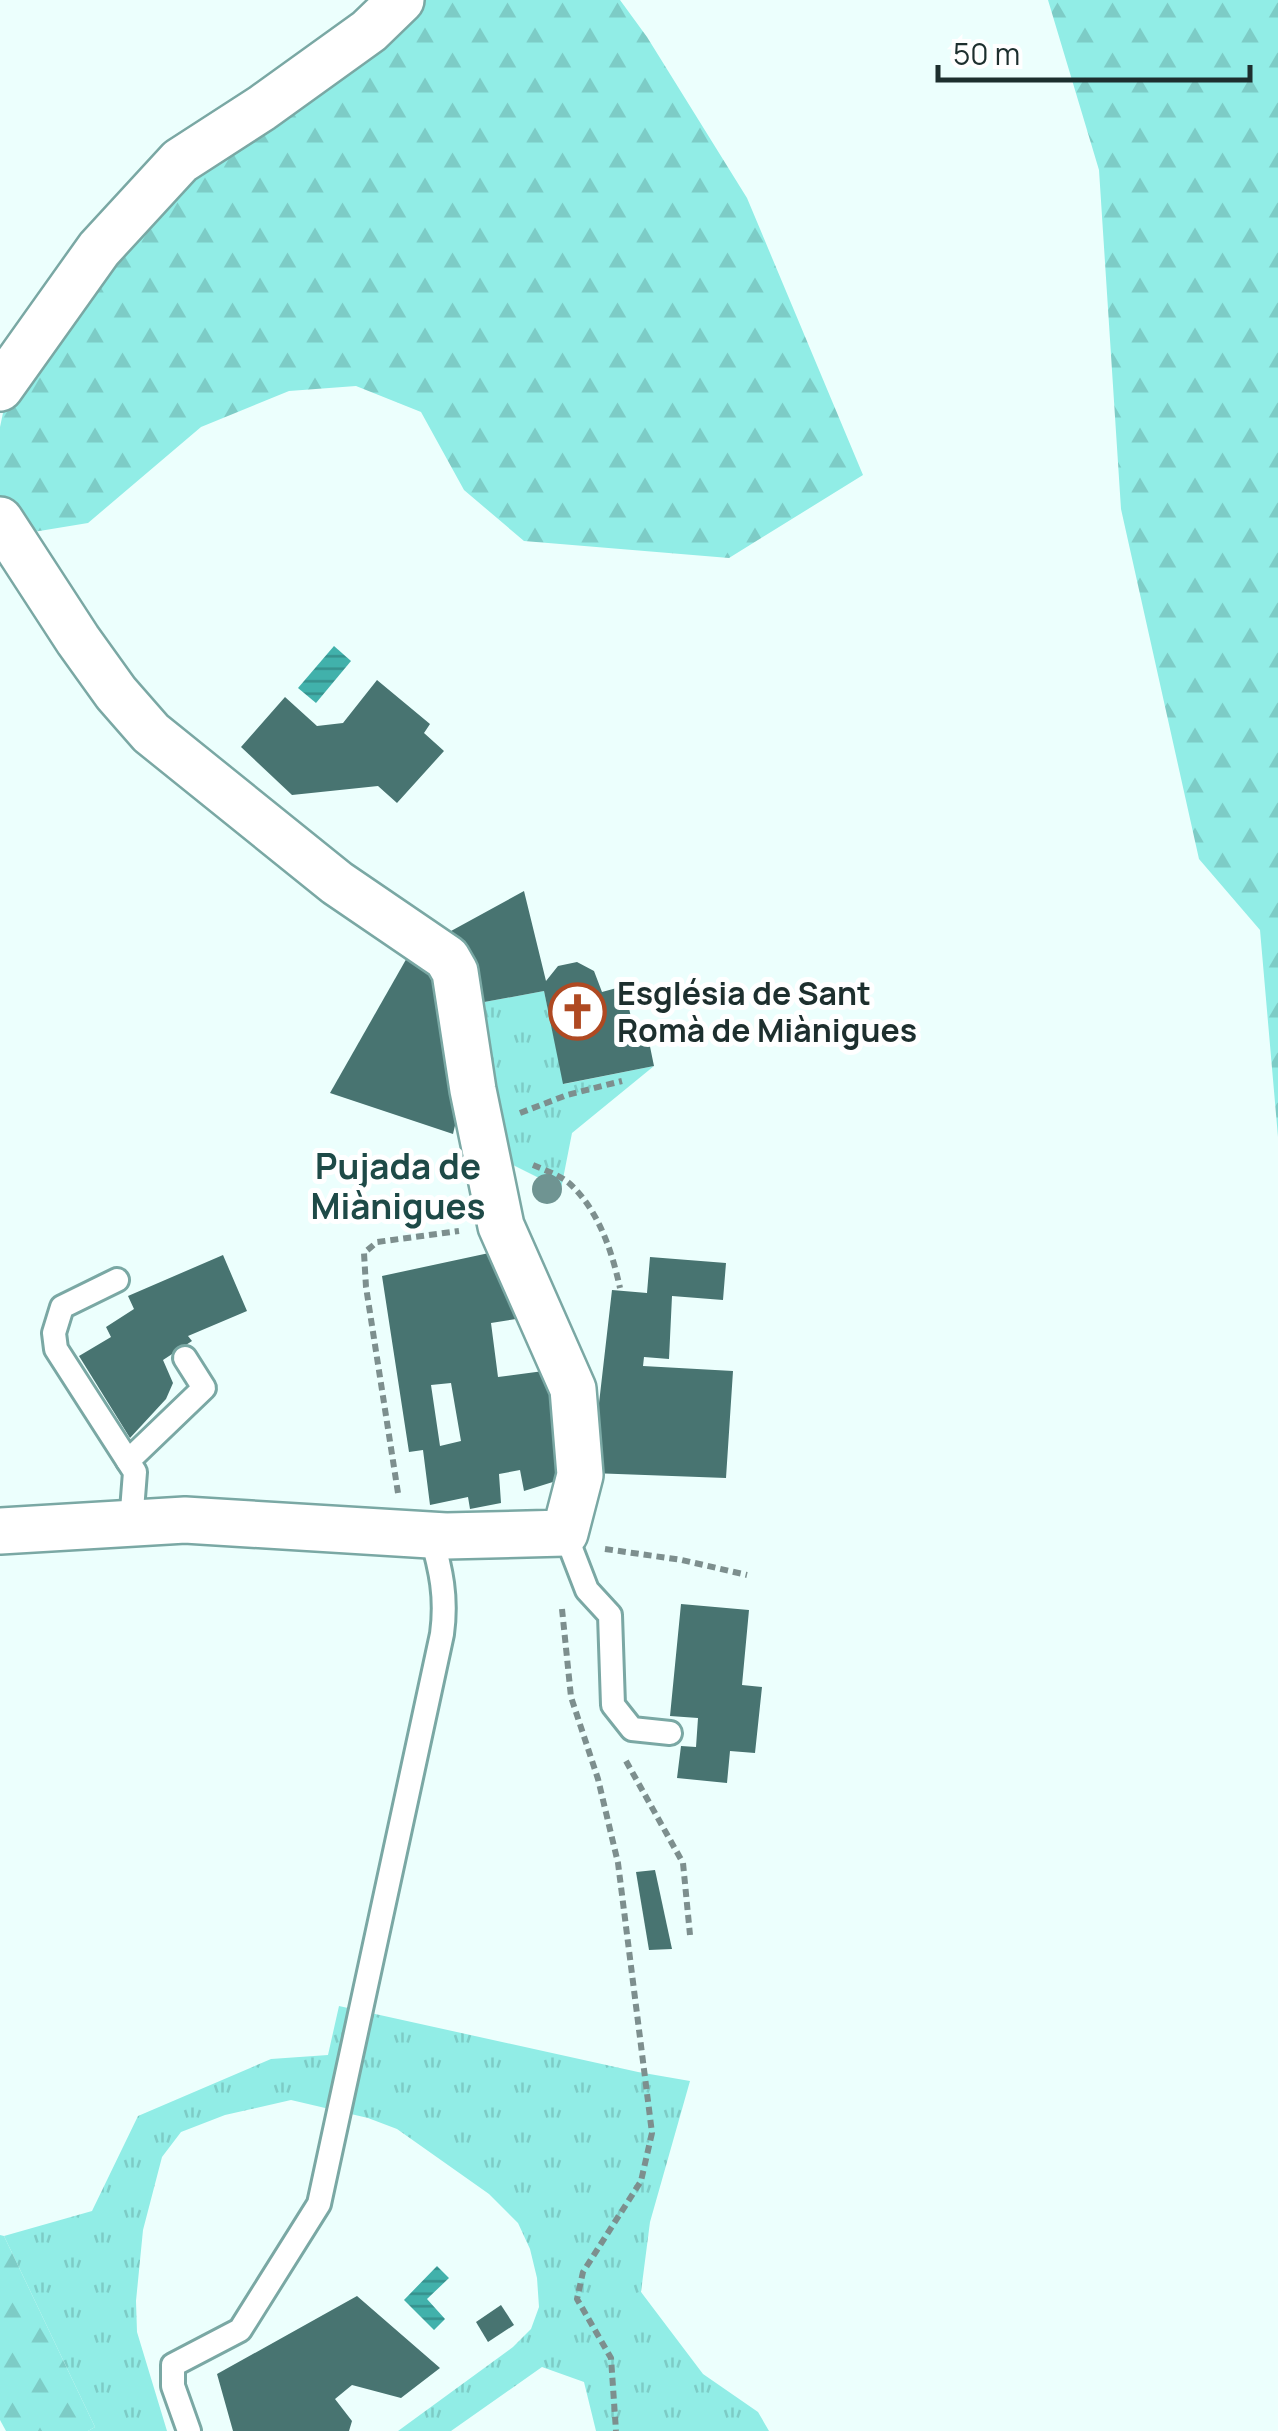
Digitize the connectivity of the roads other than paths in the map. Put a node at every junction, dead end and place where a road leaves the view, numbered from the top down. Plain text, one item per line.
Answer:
1 (401, 0) edge
2 (0, 388) edge
3 (0, 520) edge
4 (117, 1280) dead end
5 (185, 1358) dead end
6 (128, 1461) junction
7 (130, 1523) junction
8 (0, 1531) edge
9 (564, 1533) junction
10 (418, 1534) junction
11 (670, 1732) dead end
12 (189, 2431) edge

1 - 2 street
3 - 9 street
4 - 6 lane
5 - 6 lane
6 - 7 lane
7 - 8 street
7 - 10 street
9 - 10 street
9 - 11 lane
10 - 12 lane

